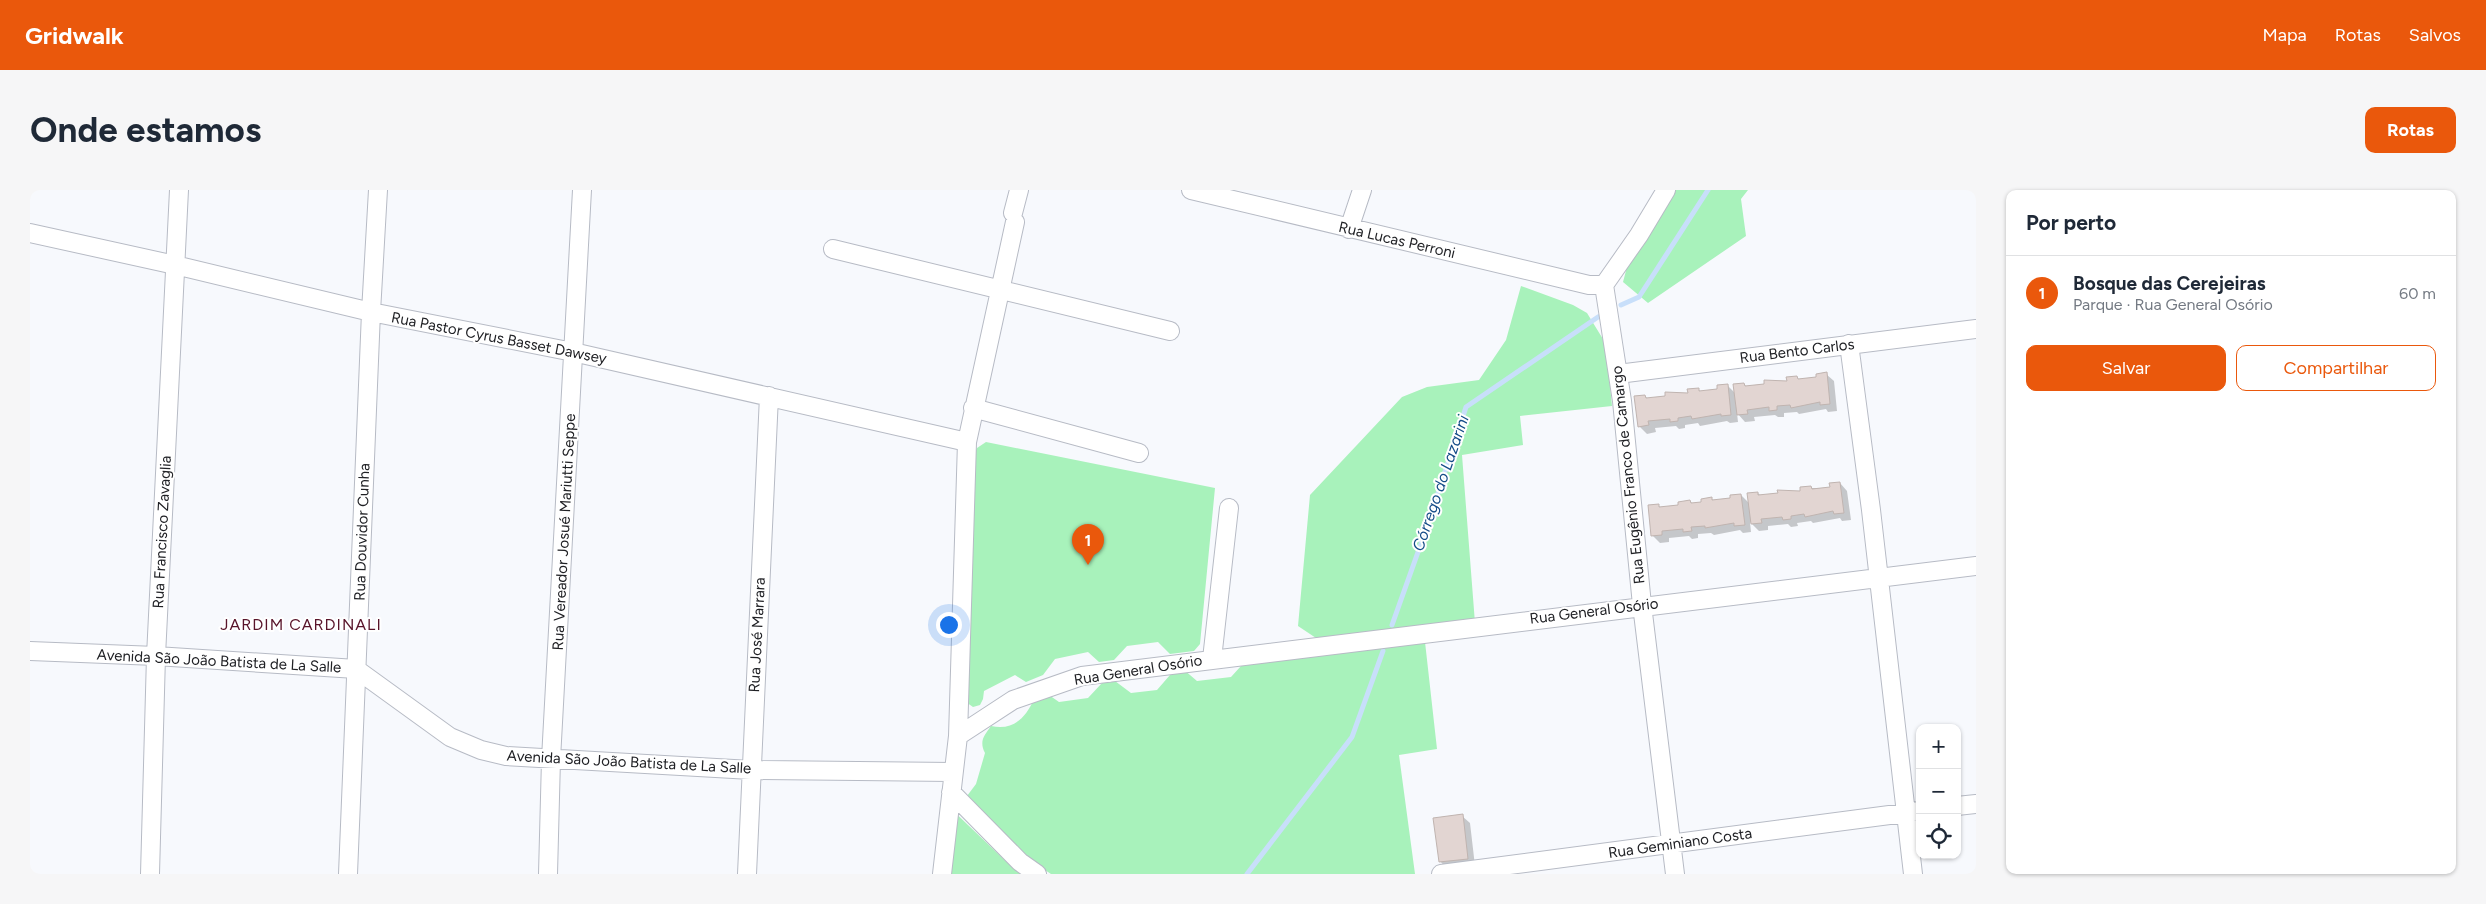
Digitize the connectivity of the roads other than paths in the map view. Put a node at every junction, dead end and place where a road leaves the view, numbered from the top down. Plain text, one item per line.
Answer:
1 (180, 190) edge
2 (378, 190) edge
3 (582, 190) edge
4 (1020, 190) edge
5 (1190, 190) edge
6 (1362, 190) edge
7 (1666, 190) edge
8 (1350, 229) junction
9 (30, 233) edge
10 (833, 249) dead end
11 (175, 265) junction
12 (1604, 286) junction
13 (1002, 290) junction
14 (371, 312) junction
15 (1976, 329) edge
16 (1170, 331) dead end
17 (1849, 344) junction
18 (573, 352) junction
19 (1618, 374) junction
20 (769, 396) junction
21 (974, 408) junction
22 (967, 442) junction
23 (1139, 453) dead end
24 (1229, 508) dead end
25 (1976, 566) edge
26 (1879, 578) junction
27 (1642, 605) junction
28 (30, 651) edge
29 (156, 656) junction
30 (1212, 659) junction
31 (356, 669) junction
32 (958, 736) junction
33 (551, 758) junction
34 (751, 770) junction
35 (953, 772) junction
36 (951, 792) junction
37 (1976, 804) edge
38 (1961, 806) edge
39 (1912, 812) edge
40 (1671, 844) junction
41 (150, 874) edge
42 (348, 874) edge
43 (548, 874) edge
44 (746, 874) edge
45 (942, 874) edge
46 (1037, 874) edge
47 (1441, 874) edge
48 (1675, 874) edge
49 (1913, 874) edge

1 - 11 street, Rua Francisco Zavaglia
2 - 14 street, Rua Douvidor Cunha
3 - 18 street, Rua Vereador Josué Mariutti Seppe
4 - 13 street
5 - 8 street, Rua Lucas Perroni
6 - 8 street
7 - 12 street
8 - 12 street, Rua Lucas Perroni
9 - 11 street, Rua Pastor Cyrus Basset Dawsey
10 - 13 street
11 - 14 street, Rua Pastor Cyrus Basset Dawsey
11 - 29 street, Rua Francisco Zavaglia
12 - 19 street, Rua Eugênio Franco de Camargo
13 - 16 street
13 - 21 street
14 - 18 street, Rua Pastor Cyrus Basset Dawsey
14 - 31 street, Rua Douvidor Cunha
15 - 17 street, Rua Bento Carlos
17 - 19 street, Rua Bento Carlos
17 - 26 street
18 - 20 street, Rua Pastor Cyrus Basset Dawsey
18 - 33 street, Rua Vereador Josué Mariutti Seppe
19 - 27 street, Rua Eugênio Franco de Camargo
20 - 22 street, Rua Pastor Cyrus Basset Dawsey
20 - 34 street, Rua José Marrara
21 - 22 street
21 - 23 street
22 - 32 street
24 - 30 street, Rua General Osório
25 - 26 street, Rua General Osório
26 - 27 street, Rua General Osório
26 - 39 street
27 - 30 street, Rua General Osório
27 - 40 street, Rua Eugênio Franco de Camargo
28 - 29 street, Avenida São João Batista de La Salle
29 - 31 street, Avenida São João Batista de La Salle
29 - 41 street, Rua Francisco Zavaglia
30 - 32 street, Rua General Osório
31 - 33 street, Avenida São João Batista de La Salle
31 - 42 street, Rua Douvidor Cunha
32 - 35 street
33 - 34 street, Avenida São João Batista de La Salle
33 - 43 street, Rua Vereador Josué Mariutti Seppe
34 - 35 street, Avenida São João Batista de La Salle
34 - 44 street, Rua José Marrara
35 - 36 street
36 - 45 street
36 - 46 street
37 - 38 street
39 - 40 street, Rua Geminiano Costa
39 - 49 street
40 - 47 street, Rua Geminiano Costa
40 - 48 street, Rua Eugênio Franco de Camargo

